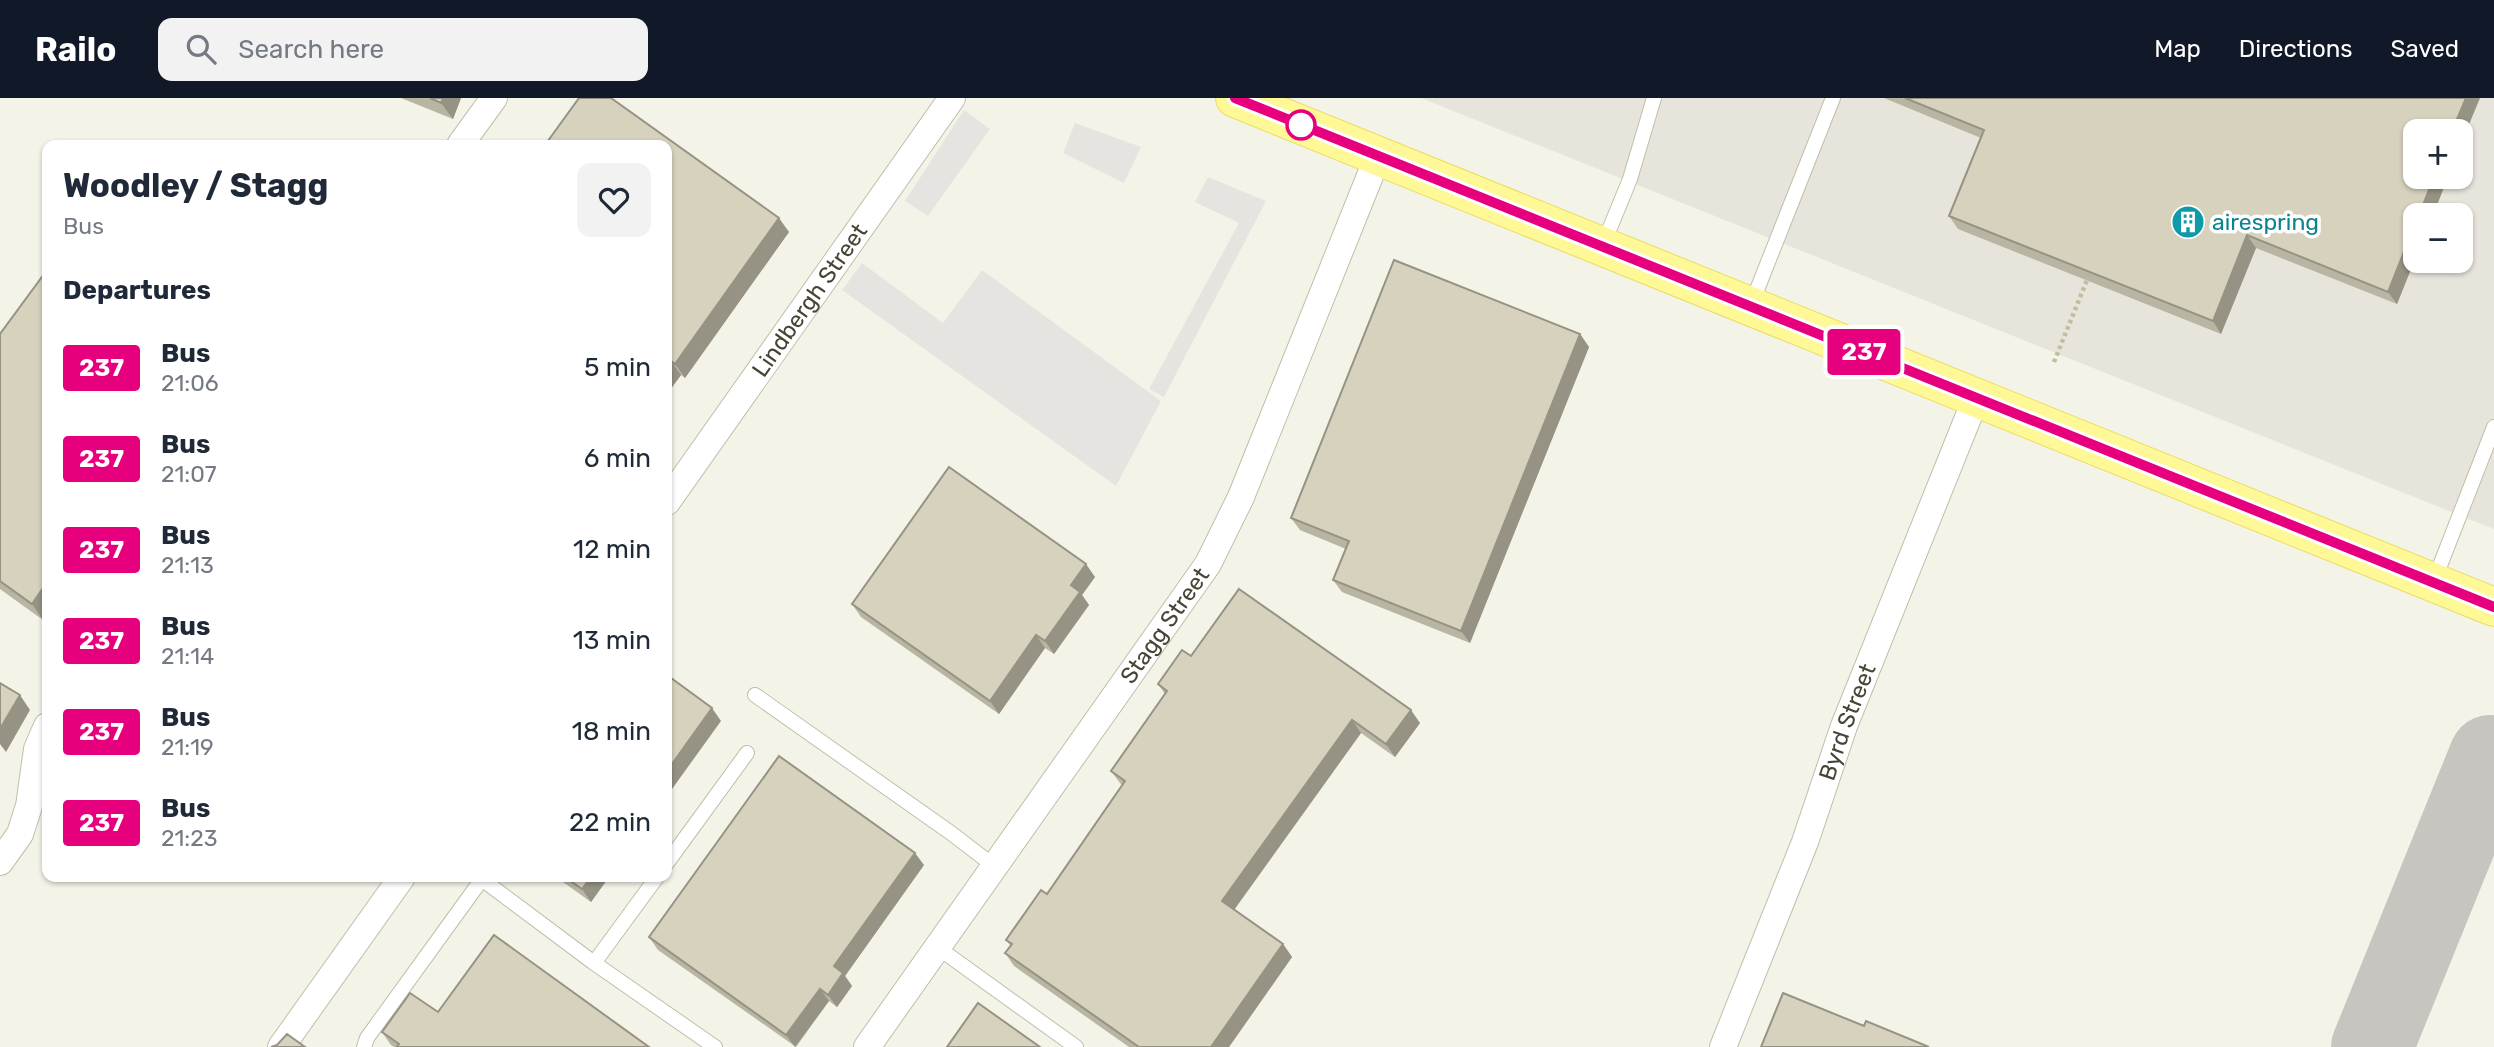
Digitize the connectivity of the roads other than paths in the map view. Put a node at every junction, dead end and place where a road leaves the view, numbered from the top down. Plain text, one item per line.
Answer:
1 (494, 98) edge
2 (952, 98) edge
3 (1235, 98) edge
4 (1654, 98) edge
5 (1833, 98) edge
6 (464, 140) edge
7 (1378, 156) junction
8 (1602, 246) junction
9 (1751, 306) junction
10 (1976, 398) junction
11 (2494, 428) edge
12 (672, 495) edge
13 (2433, 582) junction
14 (2494, 607) edge
15 (755, 695) dead end
16 (42, 738) edge
17 (747, 753) dead end
18 (672, 856) edge
19 (0, 862) edge
20 (994, 866) junction
21 (398, 882) edge
22 (477, 882) edge
23 (485, 882) edge
24 (653, 882) edge
25 (937, 947) junction
26 (594, 963) junction
27 (281, 1047) edge
28 (364, 1047) edge
29 (715, 1047) edge
30 (867, 1047) edge
31 (1076, 1047) edge
32 (1723, 1047) edge

1 - 6 street
2 - 12 street, Lindbergh Street
3 - 7 main road
4 - 8 lane
5 - 9 lane
7 - 8 main road
7 - 20 street, Stagg Street
8 - 9 main road
9 - 10 main road
10 - 13 main road
10 - 32 street, Byrd Street
11 - 13 lane
13 - 14 main road
15 - 20 lane
16 - 19 street
17 - 18 lane
20 - 25 street, Stagg Street
21 - 27 street
22 - 28 lane
23 - 26 lane
24 - 26 lane
25 - 30 street, Stagg Street
25 - 31 lane
26 - 29 lane

